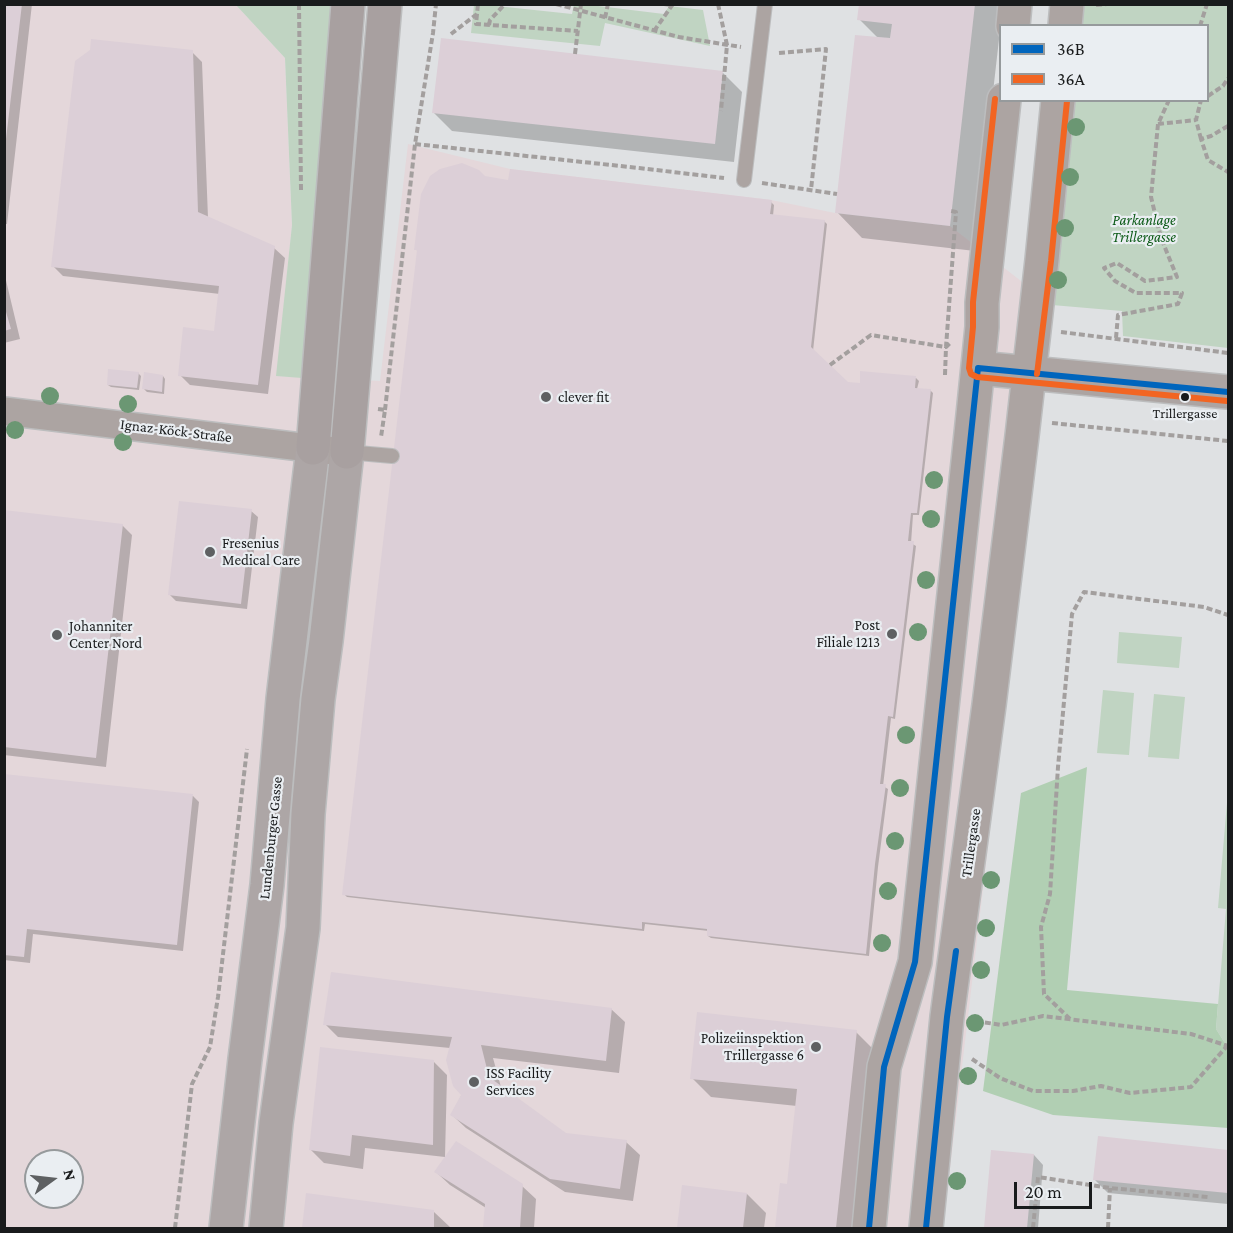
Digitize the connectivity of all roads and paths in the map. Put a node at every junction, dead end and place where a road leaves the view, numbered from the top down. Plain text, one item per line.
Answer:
1 (298, 4) edge
2 (348, 4) edge
3 (385, 4) edge
4 (436, 4) edge
5 (478, 4) edge
6 (505, 4) edge
7 (556, 4) edge
8 (581, 4) edge
9 (608, 4) edge
10 (664, 4) edge
11 (718, 4) edge
12 (765, 4) edge
13 (1015, 4) edge
14 (1067, 4) edge
15 (1207, 4) edge
16 (672, 5) edge
17 (581, 11) junction
18 (477, 15) junction
19 (606, 18) junction
20 (1013, 24) edge
21 (1065, 24) edge
22 (1201, 24) edge
23 (489, 25) junction
24 (578, 31) junction
25 (654, 31) junction
26 (451, 34) dead end
27 (727, 45) junction
28 (760, 52) junction
29 (574, 54) dead end
30 (1228, 78) edge
31 (1209, 95) edge
32 (1004, 102) edge
33 (1058, 102) edge
34 (1168, 102) edge
35 (1200, 102) edge
36 (722, 111) dead end
37 (1196, 120) junction
38 (1158, 124) junction
39 (1228, 126) edge
40 (1201, 139) junction
41 (415, 144) junction
42 (1228, 172) edge
43 (744, 180) junction
44 (810, 190) junction
45 (302, 194) dead end
46 (837, 194) dead end
47 (951, 211) dead end
48 (1034, 328) junction
49 (1116, 338) junction
50 (1228, 352) edge
51 (830, 365) dead end
52 (978, 368) junction
53 (1028, 373) junction
54 (1228, 392) edge
55 (385, 410) dead end
56 (4, 411) edge
57 (1024, 422) junction
58 (1228, 441) edge
59 (313, 448) junction
60 (347, 452) junction
61 (392, 456) dead end
62 (1228, 615) edge
63 (248, 742) dead end
64 (947, 1017) junction
65 (1070, 1019) junction
66 (1228, 1046) edge
67 (1000, 1078) dead end
68 (1110, 1188) junction
69 (1208, 1197) dead end
70 (175, 1228) edge
71 (226, 1228) edge
72 (266, 1228) edge
73 (869, 1228) edge
74 (926, 1228) edge
75 (1033, 1228) edge
76 (1108, 1228) edge

1 - 45 path
2 - 59 highway
3 - 60 highway
4 - 41 path
5 - 18 path
6 - 23 path
7 - 17 path
8 - 17 path
9 - 19 path
10 - 16 path
11 - 27 path
12 - 28 lane
13 - 20 street
14 - 21 street
15 - 22 path
16 - 25 path
17 - 19 path
17 - 24 path
18 - 23 path
18 - 26 path
19 - 25 path
23 - 24 path
24 - 29 path
25 - 27 path
27 - 28 path
27 - 36 path
28 - 43 lane
28 - 44 path
30 - 31 path
32 - 52 street
33 - 48 street, Trillergasse
34 - 38 path
35 - 37 path
37 - 38 path
37 - 40 path
38 - 49 path
39 - 40 path
40 - 42 path
41 - 43 path
41 - 55 path
43 - 44 path
44 - 46 path
47 - 51 path
48 - 49 path
48 - 53 street, Trillergasse
49 - 50 path
52 - 53 street
52 - 73 street
53 - 54 street
53 - 57 street, Trillergasse
56 - 59 street, Ignaz-Köck-Straße
57 - 58 path
57 - 64 street, Trillergasse
59 - 60 street, Ignaz-Köck-Straße
59 - 71 main road, Lundenburger Gasse
60 - 61 lane
60 - 72 main road
62 - 65 path
63 - 70 path
64 - 65 path
64 - 74 street, Trillergasse
65 - 66 path
66 - 67 path
68 - 69 path
68 - 75 path
68 - 76 path

